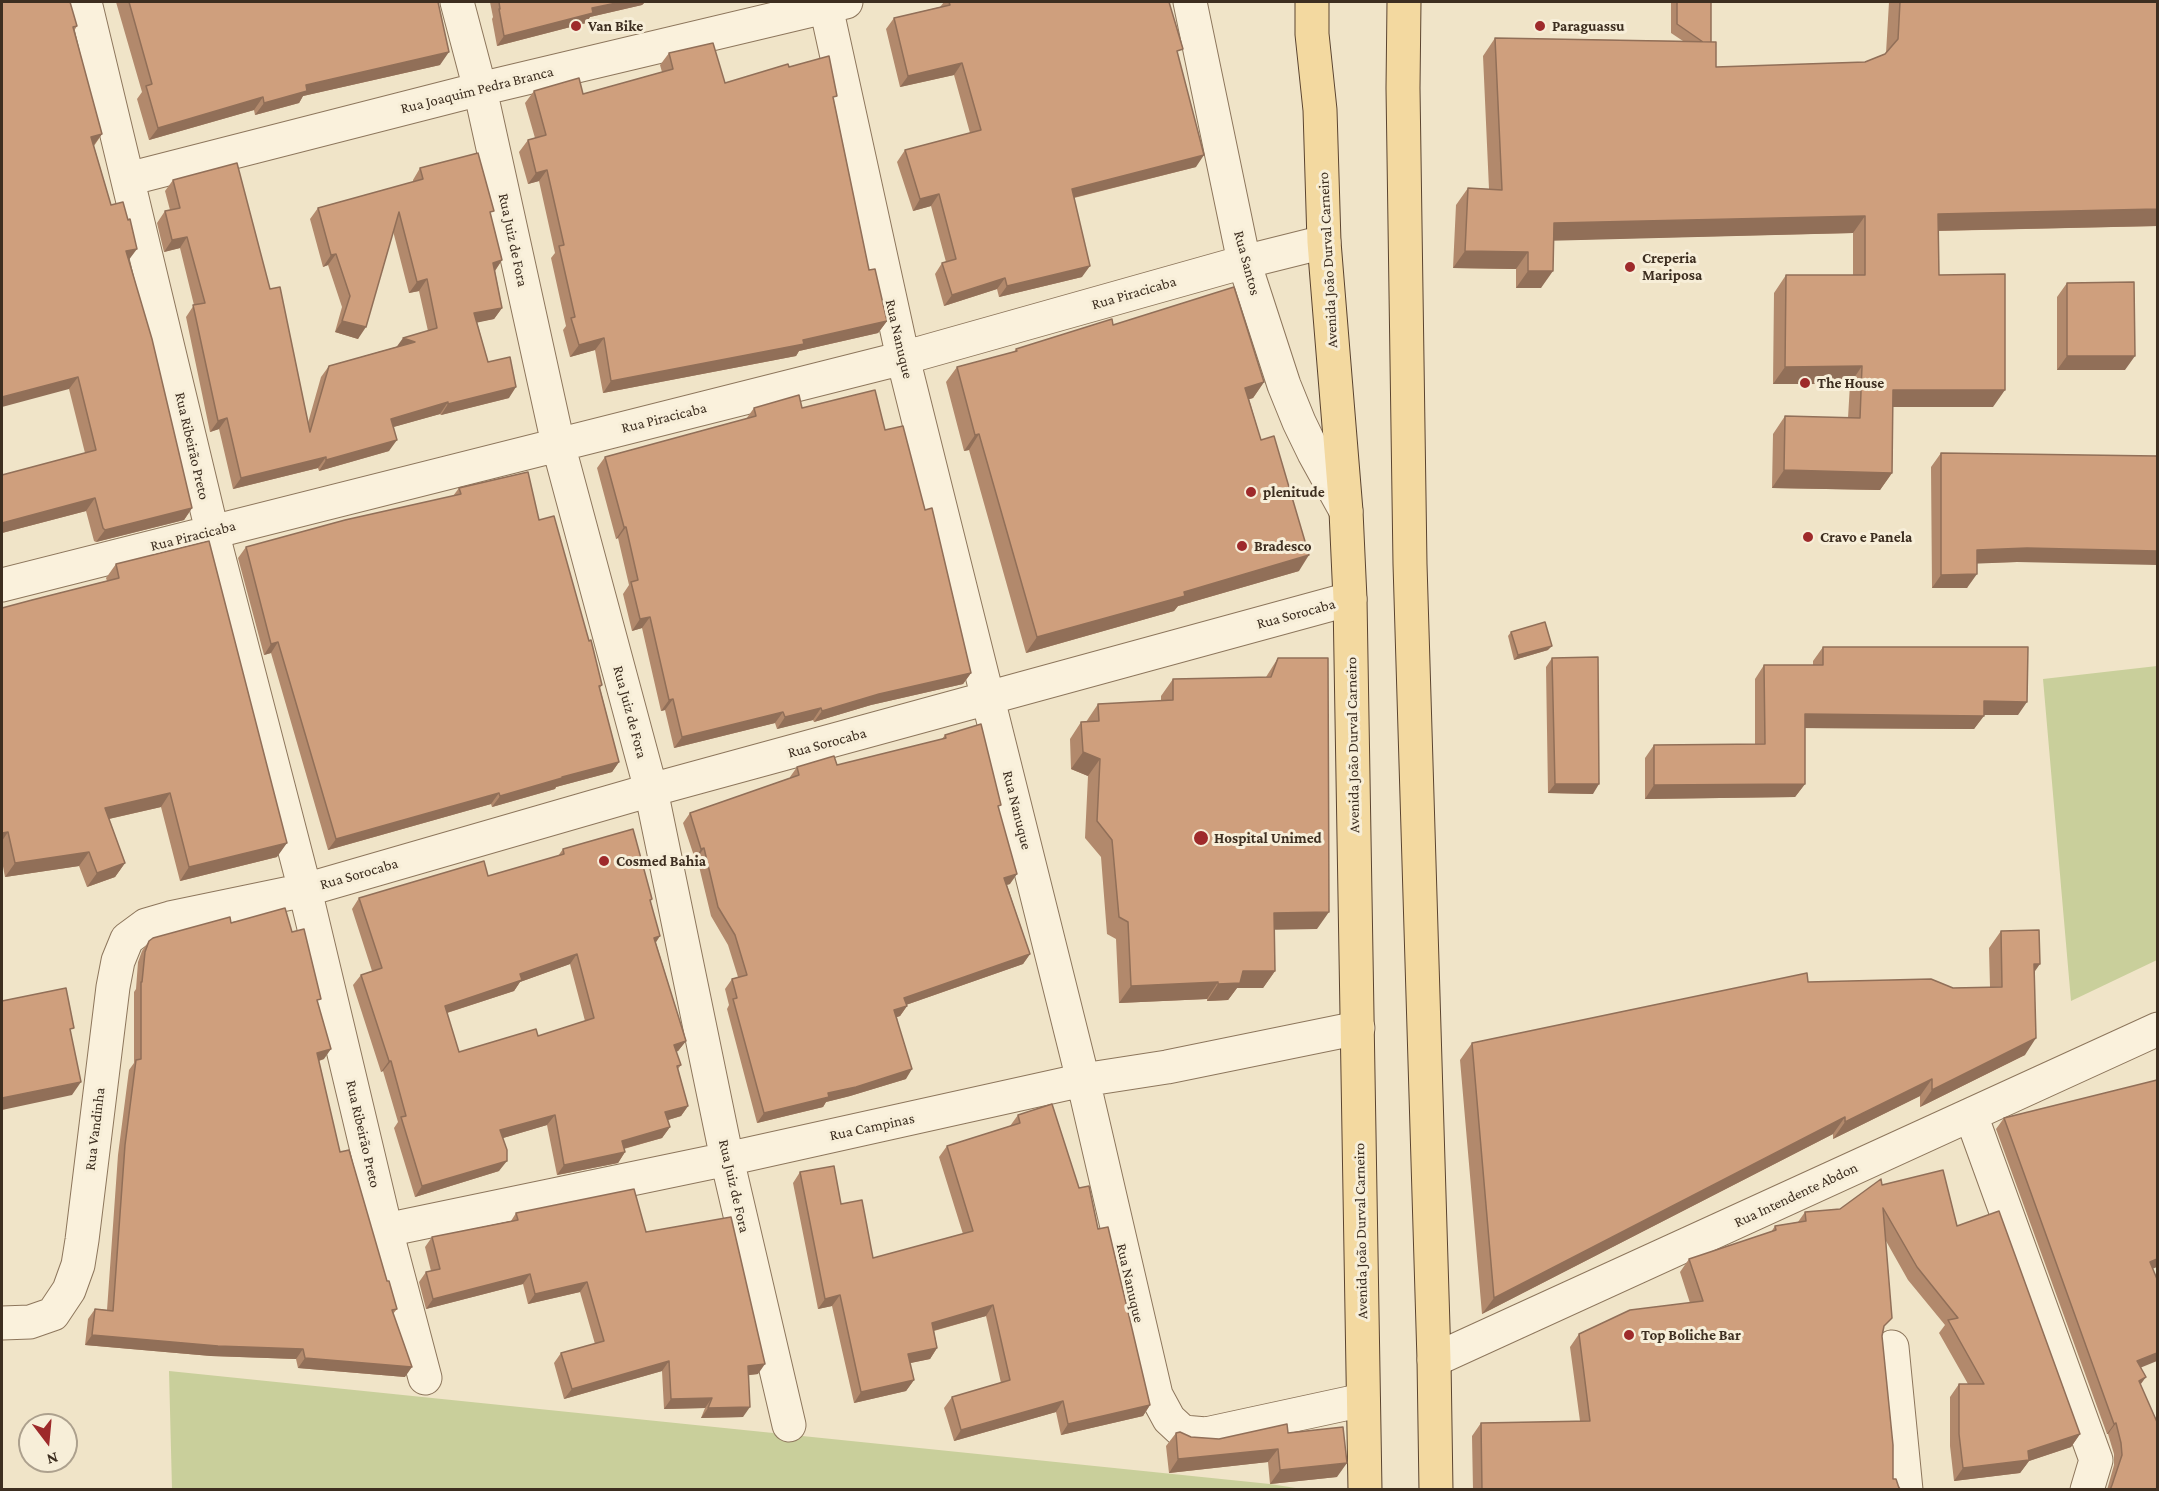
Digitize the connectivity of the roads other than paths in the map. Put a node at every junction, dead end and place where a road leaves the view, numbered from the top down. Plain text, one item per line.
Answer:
1 (85, 2) edge
2 (457, 2) edge
3 (1190, 2) edge
4 (1312, 2) edge
5 (1404, 2) edge
6 (833, 3) edge
7 (480, 89) junction
8 (128, 179) junction
9 (1324, 242) junction
10 (1244, 262) junction
11 (903, 358) junction
12 (558, 444) junction
13 (1346, 511) junction
14 (212, 531) junction
15 (2, 585) edge
16 (1350, 599) junction
17 (989, 699) junction
18 (651, 790) junction
19 (305, 890) junction
20 (1358, 1028) junction
21 (2157, 1029) edge
22 (1083, 1080) junction
23 (1971, 1115) junction
24 (727, 1159) junction
25 (386, 1230) junction
26 (2, 1323) edge
27 (1892, 1347) dead end
28 (1434, 1360) junction
29 (425, 1378) dead end
30 (1363, 1400) junction
31 (789, 1425) dead end
32 (1365, 1490) edge
33 (1436, 1490) edge
34 (1906, 1490) edge
35 (2087, 1490) edge

1 - 8 street, Rua Ribeirão Preto
2 - 7 street, Rua Juiz de Fora
3 - 10 street, Rua Santos
4 - 9 main road, Avenida João Durval Carneiro
5 - 28 main road
6 - 7 street, Rua Joaquim Pedra Branca
6 - 11 street, Rua Nanuque
7 - 8 street, Rua Joaquim Pedra Branca
7 - 12 street, Rua Juiz de Fora
8 - 14 street, Rua Ribeirão Preto
9 - 10 street, Rua Piracicaba
9 - 13 main road, Avenida João Durval Carneiro
10 - 11 street, Rua Piracicaba
10 - 13 street, Rua Santos
11 - 12 street, Rua Piracicaba
11 - 17 street, Rua Nanuque
12 - 14 street, Rua Piracicaba
12 - 18 street, Rua Juiz de Fora
13 - 16 main road, Avenida João Durval Carneiro
14 - 15 street, Rua Piracicaba
14 - 19 street, Rua Ribeirão Preto
16 - 17 street, Rua Sorocaba
16 - 20 main road, Avenida João Durval Carneiro
17 - 18 street, Rua Sorocaba
17 - 22 street, Rua Nanuque
18 - 19 street, Rua Sorocaba
18 - 24 street, Rua Juiz de Fora
19 - 25 street, Rua Ribeirão Preto
19 - 26 street, Rua Vandinha
20 - 22 street, Rua Campinas
20 - 30 main road, Avenida João Durval Carneiro
21 - 23 street, Rua Intendente Abdon
22 - 24 street, Rua Campinas
22 - 30 street, Rua Nanuque
23 - 28 street, Rua Intendente Abdon
23 - 35 street
24 - 25 street, Rua Campinas
24 - 31 street, Rua Juiz de Fora
25 - 29 street, Rua Ribeirão Preto
27 - 34 street
28 - 33 main road
30 - 32 main road, Avenida João Durval Carneiro

